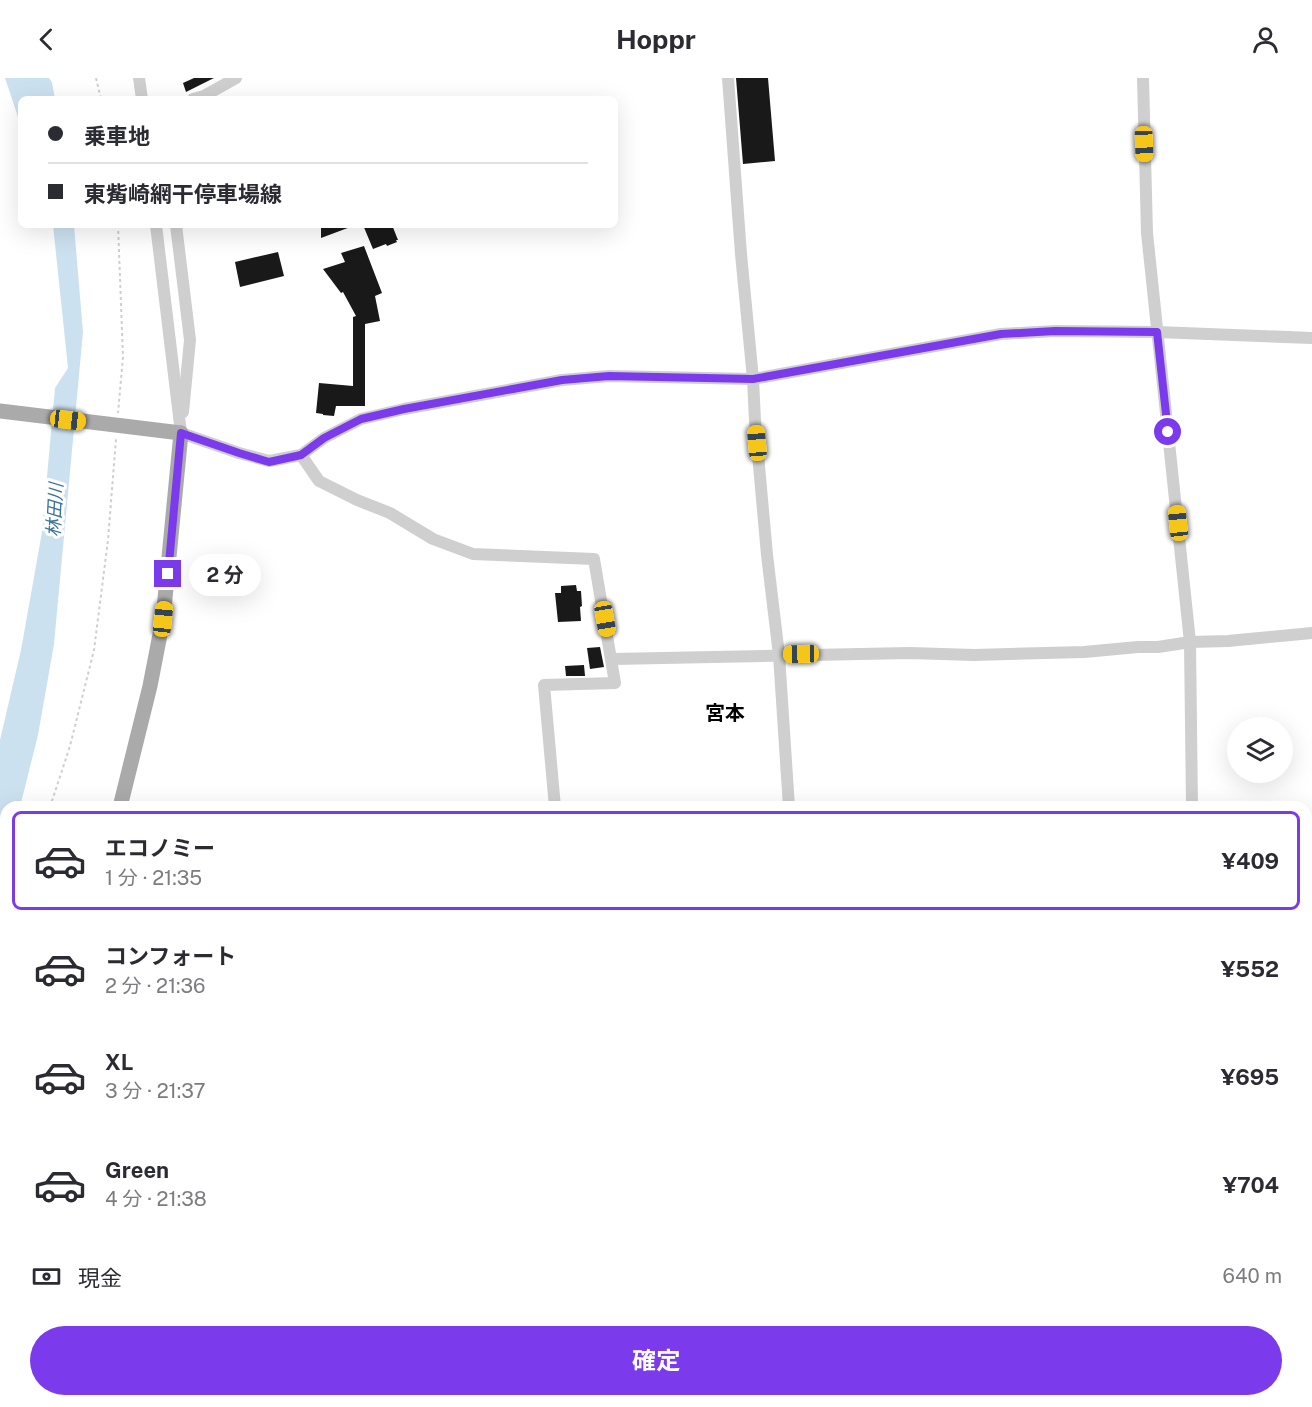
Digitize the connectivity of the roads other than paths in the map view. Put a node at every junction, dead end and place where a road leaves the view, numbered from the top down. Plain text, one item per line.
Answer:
1 (139, 78) edge
2 (236, 78) edge
3 (728, 78) edge
4 (1143, 78) edge
5 (141, 96) edge
6 (204, 96) edge
7 (156, 228) edge
8 (176, 228) edge
9 (1157, 332) junction
10 (1312, 338) edge
11 (753, 379) junction
12 (0, 411) edge
13 (181, 433) junction
14 (301, 455) junction
15 (1312, 633) edge
16 (1190, 642) junction
17 (779, 655) junction
18 (612, 658) junction
19 (121, 801) edge
20 (554, 801) edge
21 (789, 801) edge
22 (1192, 801) edge

1 - 5 street
2 - 6 street
3 - 11 street
4 - 9 street
7 - 13 street
8 - 13 street
9 - 10 street
9 - 11 street
9 - 16 street
11 - 14 street
11 - 17 street
12 - 13 main road, bridge
13 - 14 street
13 - 19 main road
14 - 18 street
15 - 16 street
16 - 17 street
16 - 22 street
17 - 18 street
17 - 21 street
18 - 20 street

